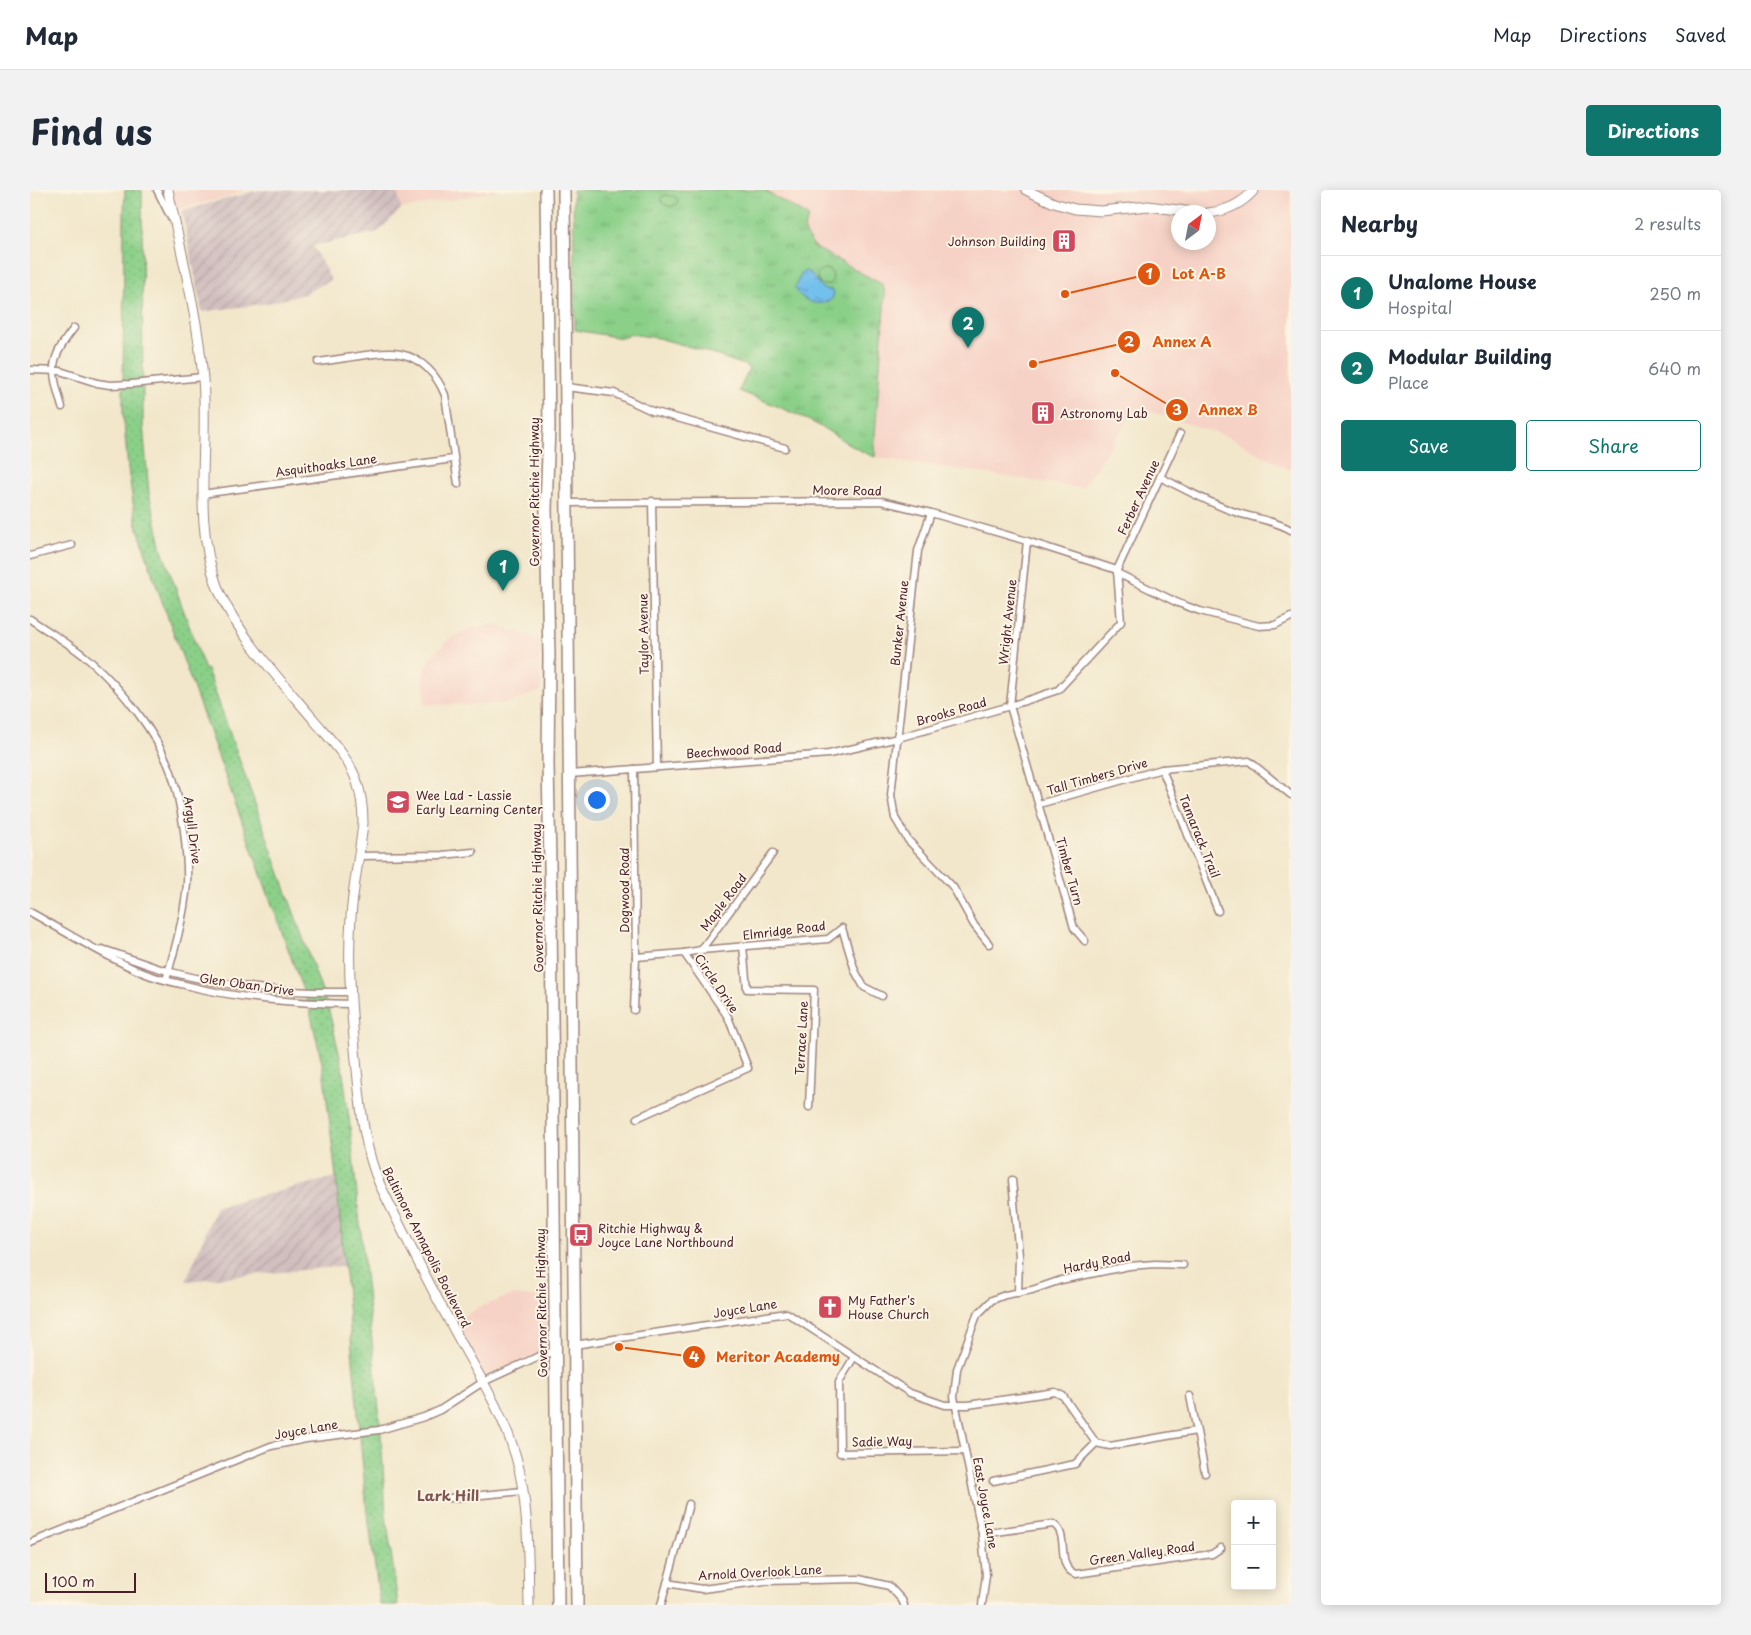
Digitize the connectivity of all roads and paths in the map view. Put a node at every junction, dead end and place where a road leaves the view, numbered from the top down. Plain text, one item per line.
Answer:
1 (158, 190) edge
2 (168, 190) edge
3 (546, 190) edge
4 (564, 190) edge
5 (1026, 190) edge
6 (1254, 190) edge
7 (1171, 209) edge
8 (1216, 212) edge
9 (177, 228) junction
10 (74, 328) dead end
11 (318, 362) dead end
12 (30, 370) edge
13 (52, 370) junction
14 (203, 377) junction
15 (566, 387) junction
16 (62, 407) dead end
17 (548, 427) junction
18 (566, 427) junction
19 (1180, 434) dead end
20 (785, 448) dead end
21 (453, 458) junction
22 (1160, 477) junction
23 (458, 484) dead end
24 (202, 494) junction
25 (652, 501) junction
26 (566, 503) junction
27 (932, 513) junction
28 (1291, 530) edge
29 (1027, 541) junction
30 (72, 545) dead end
31 (30, 556) edge
32 (1117, 572) junction
33 (1291, 617) edge
34 (30, 619) edge
35 (1010, 706) junction
36 (898, 738) junction
37 (657, 767) junction
38 (634, 769) junction
39 (1162, 769) junction
40 (570, 774) junction
41 (1291, 795) edge
42 (1039, 804) junction
43 (473, 852) dead end
44 (773, 854) dead end
45 (359, 856) junction
46 (1218, 911) dead end
47 (30, 912) edge
48 (551, 914) junction
49 (571, 917) junction
50 (1086, 941) dead end
51 (89, 944) junction
52 (989, 944) dead end
53 (744, 946) junction
54 (701, 950) junction
55 (684, 953) junction
56 (636, 958) junction
57 (169, 972) junction
58 (166, 980) junction
59 (214, 982) junction
60 (255, 989) junction
61 (350, 992) junction
62 (212, 993) junction
63 (882, 996) dead end
64 (253, 998) junction
65 (350, 1004) junction
66 (634, 1010) dead end
67 (809, 1107) dead end
68 (637, 1118) dead end
69 (1012, 1180) dead end
70 (1183, 1265) dead end
71 (555, 1292) junction
72 (1018, 1293) junction
73 (574, 1345) junction
74 (556, 1351) junction
75 (854, 1356) junction
76 (483, 1382) junction
77 (575, 1386) junction
78 (1190, 1396) dead end
79 (955, 1406) junction
80 (1196, 1431) junction
81 (1096, 1443) junction
82 (965, 1451) junction
83 (1204, 1473) dead end
84 (993, 1481) dead end
85 (523, 1491) junction
86 (450, 1498) dead end
87 (689, 1504) dead end
88 (982, 1534) junction
89 (30, 1543) edge
90 (1221, 1548) dead end
91 (667, 1583) junction
92 (529, 1605) edge
93 (558, 1605) edge
94 (577, 1605) edge
95 (661, 1605) edge
96 (904, 1605) edge
97 (982, 1605) edge

1 - 9 street
2 - 9 street, Baltimore Annapolis Boulevard
3 - 17 highway, Governor Ritchie Highway
4 - 15 highway
5 - 7 street
6 - 8 street
9 - 14 street, Baltimore Annapolis Boulevard
10 - 13 street
11 - 21 street
12 - 13 street
13 - 14 street
13 - 16 street
14 - 24 street, Baltimore Annapolis Boulevard
15 - 18 highway
15 - 20 street
17 - 18 highway
17 - 48 highway, Governor Ritchie Highway
18 - 26 highway
19 - 22 street, Ferber Avenue
21 - 23 street
21 - 24 street, Asquithoaks Lane
22 - 28 street
22 - 32 street, Ferber Avenue
24 - 45 street, Baltimore Annapolis Boulevard
25 - 26 street, Moore Road
25 - 27 street, Moore Road
25 - 37 street, Taylor Avenue
26 - 40 highway
27 - 29 street, Moore Road
27 - 36 street, Bunker Avenue
29 - 32 street, Moore Road
29 - 35 street, Wright Avenue
30 - 31 street
32 - 33 street, Moore Road
32 - 35 street, Brooks Road
34 - 57 street, Argyll Drive
35 - 36 street, Brooks Road
35 - 42 street, Timber Turn
36 - 37 street, Beechwood Road
36 - 52 street, Bunker Avenue
37 - 38 street, Beechwood Road
38 - 40 street, Beechwood Road
38 - 56 street, Dogwood Road
39 - 41 street, Tall Timbers Drive
39 - 42 street, Tall Timbers Drive
39 - 46 street, Tamarack Trail
40 - 49 highway
42 - 50 street, Timber Turn
43 - 45 street
44 - 54 street, Maple Road
45 - 61 street, Baltimore Annapolis Boulevard
47 - 51 street, Glen Oban Drive
48 - 49 highway
48 - 71 highway, Governor Ritchie Highway
49 - 73 highway
51 - 57 street, Glen Oban Drive
51 - 58 street, Glen Oban Drive
53 - 54 street, Elmridge Road
53 - 63 street, Elmridge Road
53 - 67 street, Terrace Lane
54 - 55 street, Maple Road
55 - 56 street, Circle Drive
55 - 68 street, Circle Drive
56 - 66 street, Dogwood Road
57 - 58 street, Argyll Drive
57 - 59 street, Glen Oban Drive
58 - 62 street, Glen Oban Drive
59 - 60 street, Glen Oban Drive
59 - 62 street
60 - 61 street, Glen Oban Drive
60 - 64 street
61 - 65 street, Baltimore Annapolis Boulevard
62 - 64 street, Glen Oban Drive
64 - 65 street, Glen Oban Drive
65 - 76 street, Baltimore Annapolis Boulevard
69 - 72 street
70 - 72 street, Hardy Road
71 - 73 highway
71 - 74 highway, Governor Ritchie Highway
72 - 79 street, Hardy Road
73 - 75 street, Joyce Lane
73 - 77 highway
74 - 76 street, Joyce Lane
74 - 77 highway
74 - 93 highway, Governor Ritchie Highway
75 - 79 street, Joyce Lane
75 - 82 street, Sadie Way
76 - 85 street, Baltimore Annapolis Boulevard
76 - 89 street, Joyce Lane
77 - 94 highway
78 - 80 street
79 - 81 street
79 - 82 street, East Joyce Lane
80 - 81 street
80 - 83 street
81 - 84 street
82 - 88 street, East Joyce Lane
85 - 86 street
85 - 92 street, Baltimore Annapolis Boulevard
87 - 91 street
88 - 90 street, Green Valley Road
88 - 97 street, East Joyce Lane
91 - 95 street
91 - 96 street, Arnold Overlook Lane

